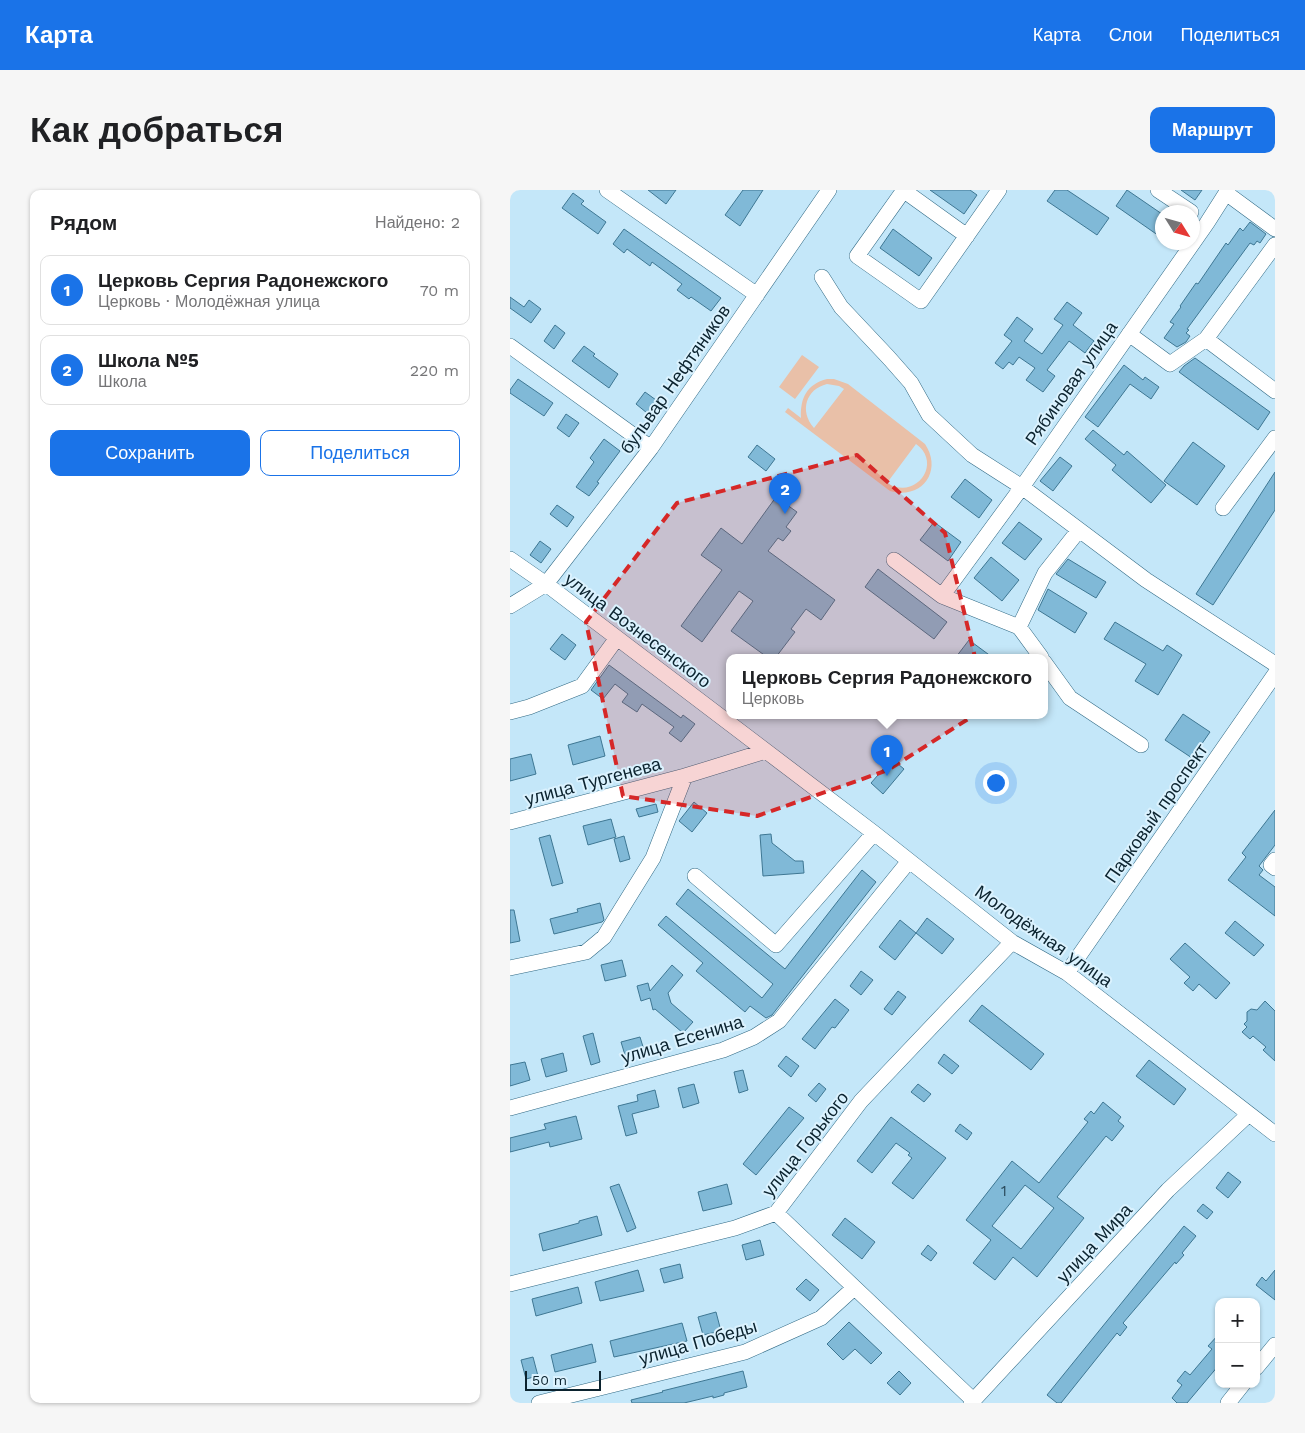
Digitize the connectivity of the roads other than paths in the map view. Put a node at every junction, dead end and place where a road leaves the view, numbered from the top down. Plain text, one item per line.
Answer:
1 (829, 190) edge
2 (903, 190) edge
3 (999, 190) edge
4 (1158, 190) edge
5 (614, 192) edge
6 (1227, 192) edge
7 (1180, 205) edge
8 (1200, 218) edge
9 (1207, 223) junction
10 (1275, 229) edge
11 (967, 236) junction
12 (1275, 245) edge
13 (822, 277) dead end
14 (757, 295) junction
15 (1129, 334) junction
16 (1206, 339) junction
17 (510, 346) edge
18 (1275, 391) edge
19 (1275, 438) edge
20 (651, 448) junction
21 (1022, 487) junction
22 (1224, 508) dead end
23 (1079, 530) junction
24 (510, 559) edge
25 (894, 560) dead end
26 (546, 584) junction
27 (942, 596) junction
28 (510, 606) edge
29 (1019, 627) junction
30 (617, 638) junction
31 (1039, 654) edge
32 (1275, 664) edge
33 (1048, 668) edge
34 (1275, 674) edge
35 (510, 712) edge
36 (1140, 745) dead end
37 (766, 752) junction
38 (686, 776) junction
39 (510, 822) edge
40 (874, 833) junction
41 (1275, 860) edge
42 (910, 861) junction
43 (1275, 868) edge
44 (695, 876) dead end
45 (1012, 942) junction
46 (510, 968) edge
47 (1067, 973) junction
48 (510, 1108) edge
49 (1250, 1114) junction
50 (1275, 1134) edge
51 (776, 1213) junction
52 (510, 1284) edge
53 (854, 1288) junction
54 (1275, 1345) edge
55 (1260, 1363) edge
56 (1240, 1388) edge
57 (972, 1402) edge
58 (539, 1403) edge
59 (1228, 1403) edge

1 - 14 street, бульвар Нефтяников
2 - 11 street
2 - 11 street
3 - 11 street
4 - 7 street
5 - 14 street
6 - 9 street, Рябиновая улица
6 - 10 street
8 - 9 street
9 - 15 street, Рябиновая улица
12 - 16 street
13 - 21 street
14 - 20 street, бульвар Нефтяников
15 - 16 street
15 - 21 street, Рябиновая улица
16 - 18 street
17 - 20 street
19 - 22 street
20 - 26 street, бульвар Нефтяников
21 - 23 street
21 - 27 street, Рябиновая улица
23 - 29 street
23 - 32 street
24 - 26 street, улица Вознесенского
25 - 27 street
26 - 28 street
26 - 30 street, улица Вознесенского
27 - 29 street
29 - 31 street
30 - 35 street
30 - 37 street, улица Вознесенского
33 - 36 street
34 - 47 street, Парковый проспект
37 - 38 street, улица Тургенева
37 - 40 street, Молодёжная улица
38 - 39 street, улица Тургенева
38 - 46 street
40 - 42 street, Молодёжная улица
40 - 44 street
41 - 43 street
42 - 45 street, Молодёжная улица
42 - 48 street, улица Есенина
45 - 47 street, Молодёжная улица
45 - 51 street, улица Горького
47 - 49 street, Молодёжная улица
49 - 50 street, Молодёжная улица
49 - 57 street, улица Мира
51 - 52 street, улица Горького
51 - 53 street
53 - 57 street
53 - 58 street, улица Победы
54 - 55 street
56 - 59 street

